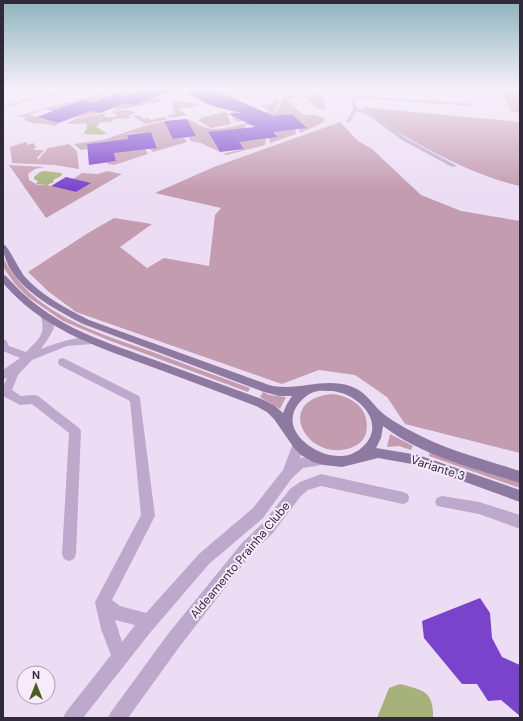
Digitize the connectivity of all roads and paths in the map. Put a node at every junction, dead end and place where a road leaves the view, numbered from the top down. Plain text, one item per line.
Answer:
1 (381, 123) edge
2 (454, 166) dead end
3 (3, 246) edge
4 (3, 278) edge
5 (46, 317) junction
6 (92, 341) junction
7 (4, 346) edge
8 (28, 357) junction
9 (63, 362) dead end
10 (3, 375) edge
11 (314, 388) junction
12 (374, 413) junction
13 (290, 433) junction
14 (298, 445) junction
15 (323, 460) junction
16 (353, 460) junction
17 (288, 474) junction
18 (520, 477) edge
19 (520, 496) edge
20 (403, 498) dead end
21 (442, 502) dead end
22 (520, 522) edge
23 (69, 554) dead end
24 (104, 602) junction
25 (149, 621) junction
26 (120, 657) junction
27 (72, 718) edge
28 (117, 718) edge

1 - 2 street
3 - 11 main road
4 - 5 main road
5 - 6 main road
5 - 8 street
6 - 8 street
6 - 13 main road
7 - 8 street
8 - 10 street
8 - 23 street
9 - 24 street
11 - 12 main road
11 - 13 main road
12 - 16 main road
12 - 18 main road, Variante 3
13 - 14 main road
14 - 15 main road
14 - 17 street
15 - 16 main road
15 - 17 street
16 - 19 main road, Variante 3
17 - 25 street, Aldeamento Prainha Clube
20 - 28 street, Aldeamento Prainha Clube
21 - 22 street
24 - 25 street
24 - 26 street
25 - 26 street, Aldeamento Prainha Clube
26 - 27 street, Aldeamento Prainha Clube

